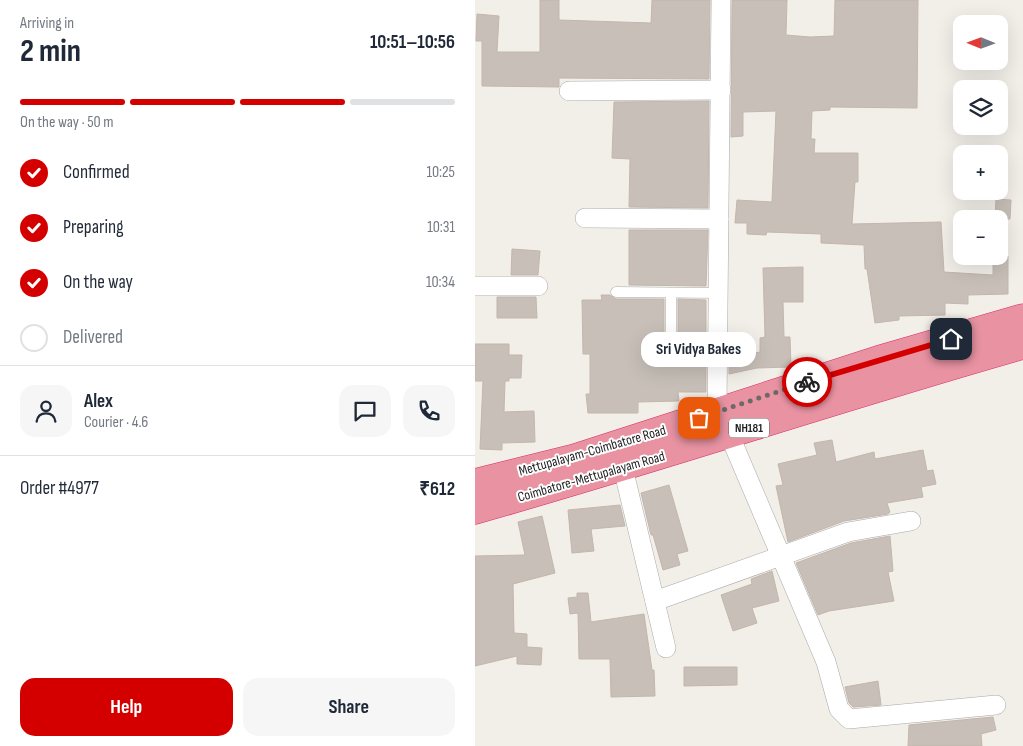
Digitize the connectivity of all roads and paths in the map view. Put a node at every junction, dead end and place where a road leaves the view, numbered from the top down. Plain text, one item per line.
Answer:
1 (721, 0) edge
2 (721, 90) junction
3 (569, 91) dead end
4 (585, 218) dead end
5 (719, 219) junction
6 (475, 286) edge
7 (538, 286) dead end
8 (616, 292) dead end
9 (671, 293) junction
10 (720, 293) junction
11 (1023, 318) edge
12 (1023, 345) edge
13 (671, 347) dead end
14 (723, 423) junction
15 (623, 468) junction
16 (475, 483) edge
17 (475, 510) edge
18 (911, 521) dead end
19 (781, 554) junction
20 (655, 601) junction
21 (666, 648) dead end
22 (996, 705) dead end

1 - 2 street
2 - 3 street
2 - 5 street
4 - 5 street
5 - 10 street
6 - 7 street
8 - 9 lane
9 - 10 lane
9 - 13 lane
10 - 14 street
11 - 14 highway, Mettupalayam-Coimbatore Road / NH181
12 - 14 highway, Coimbatore-Mettupalayam Road / NH181
14 - 15 highway, Coimbatore-Mettupalayam Road / NH181
14 - 16 highway, Mettupalayam-Coimbatore Road / NH181
14 - 19 street
15 - 17 highway, Coimbatore-Mettupalayam Road / NH181
15 - 20 street
18 - 19 street
19 - 20 street
19 - 22 street
20 - 21 street

